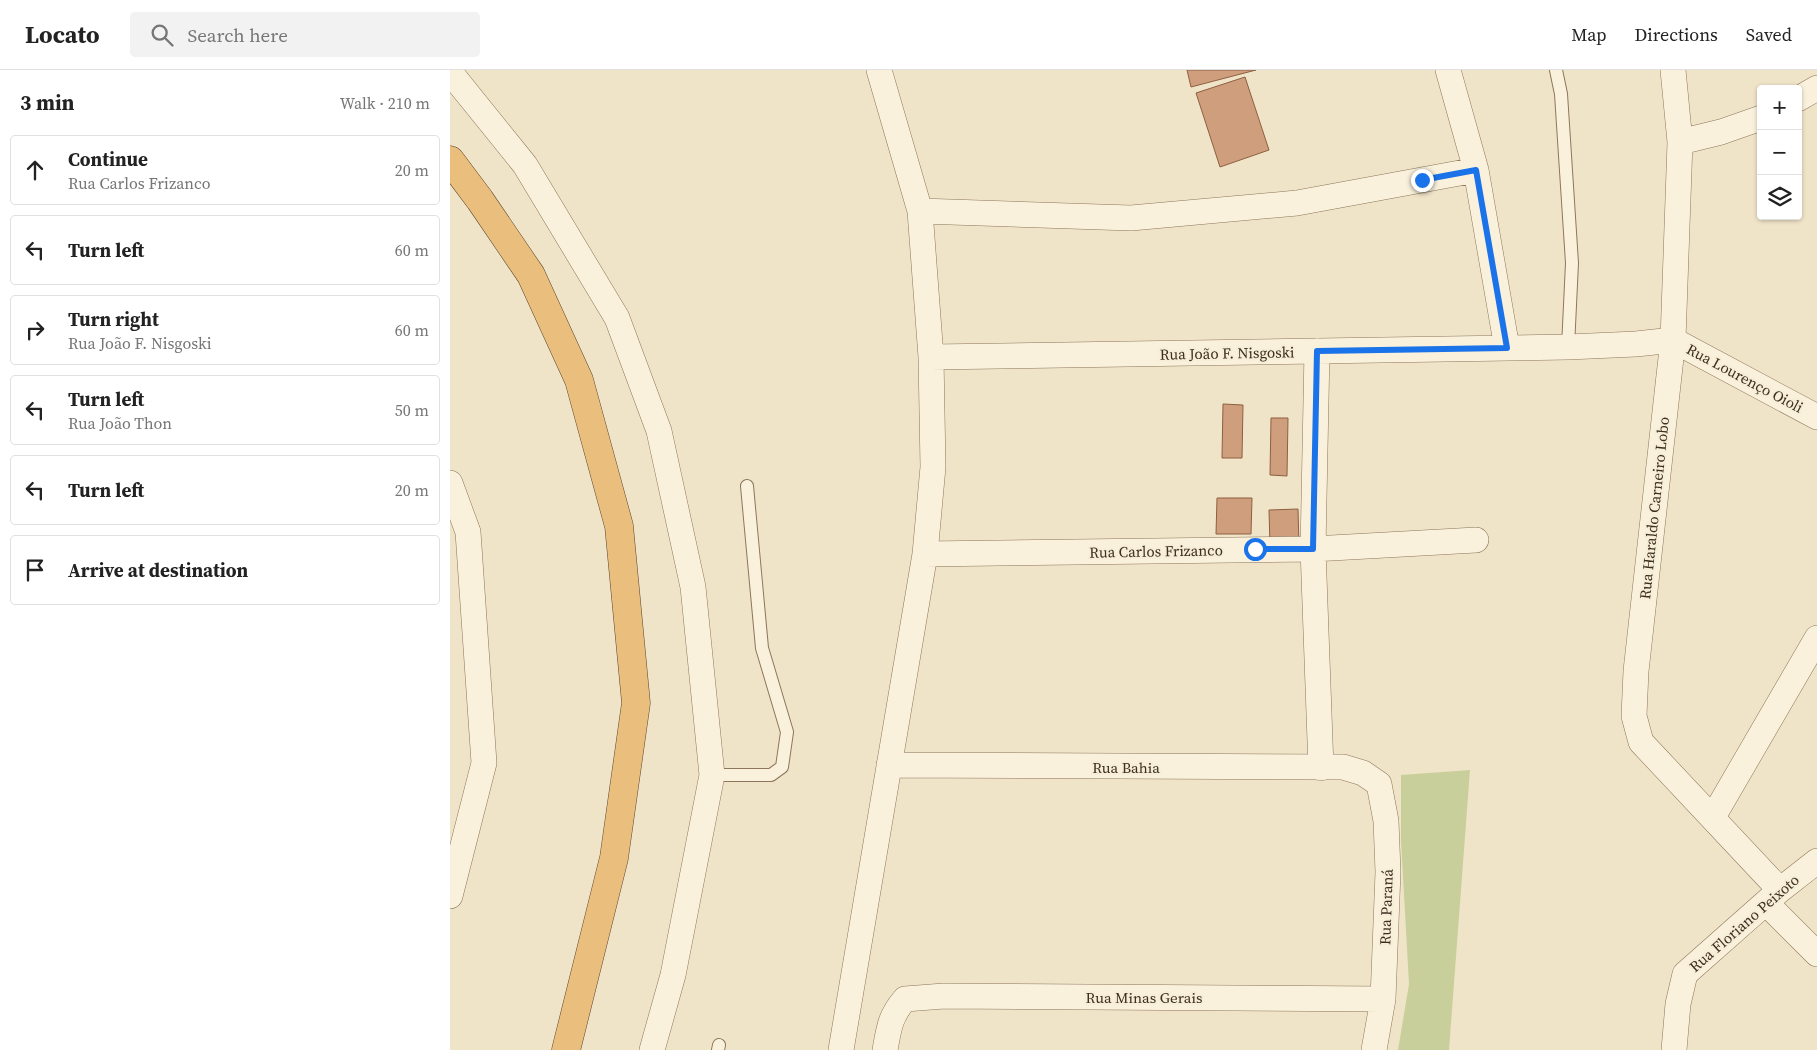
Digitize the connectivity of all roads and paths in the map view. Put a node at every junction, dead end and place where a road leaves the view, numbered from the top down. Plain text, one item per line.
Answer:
1 (879, 70) edge
2 (1448, 70) edge
3 (1556, 70) edge
4 (1673, 70) edge
5 (450, 72) edge
6 (1817, 88) edge
7 (1802, 97) edge
8 (1757, 119) edge
9 (1680, 142) junction
10 (450, 160) edge
11 (1476, 170) junction
12 (920, 211) junction
13 (1673, 340) junction
14 (1568, 347) junction
15 (1507, 348) junction
16 (1317, 351) junction
17 (931, 357) junction
18 (1817, 417) edge
19 (450, 484) edge
20 (747, 486) dead end
21 (1476, 540) dead end
22 (1313, 549) junction
23 (926, 554) junction
24 (1817, 638) edge
25 (889, 765) junction
26 (1321, 768) junction
27 (1363, 773) joint
28 (712, 774) junction
29 (1713, 817) junction
30 (1817, 861) edge
31 (450, 896) edge
32 (1773, 897) junction
33 (1817, 954) edge
34 (1384, 999) junction
35 (566, 1050) edge
36 (652, 1050) edge
37 (841, 1050) edge
38 (885, 1050) edge
39 (1374, 1050) edge
40 (1674, 1050) edge

1 - 12 street
2 - 11 street
3 - 14 lane
4 - 9 street, Rua Haraldo Carneiro Lobo
5 - 28 street
6 - 7 street
8 - 9 street
9 - 13 street, Rua Haraldo Carneiro Lobo
10 - 35 highway
11 - 12 street
11 - 15 street
12 - 17 street
13 - 14 street, Rua João F. Nisgoski
13 - 18 street, Rua Lourenço Oioli
13 - 29 street, Rua Haraldo Carneiro Lobo
14 - 15 street, Rua João F. Nisgoski
15 - 16 street, Rua João F. Nisgoski
16 - 17 street, Rua João F. Nisgoski
16 - 22 street
17 - 23 street
19 - 31 street
20 - 28 lane
21 - 22 street, Rua Carlos Frizanco
22 - 23 street, Rua Carlos Frizanco
22 - 26 street
23 - 25 street
24 - 29 street
25 - 26 street, Rua Bahia
25 - 37 street
26 - 27 street, Rua Bahia
27 - 34 street, Rua Paraná
28 - 36 street
29 - 32 street, Rua Haraldo Carneiro Lobo
30 - 32 street, Rua Floriano Peixoto
32 - 33 street, Rua Haraldo Carneiro Lobo
32 - 40 street, Rua Floriano Peixoto
34 - 38 street, Rua Minas Gerais
34 - 39 street, Rua Paraná

